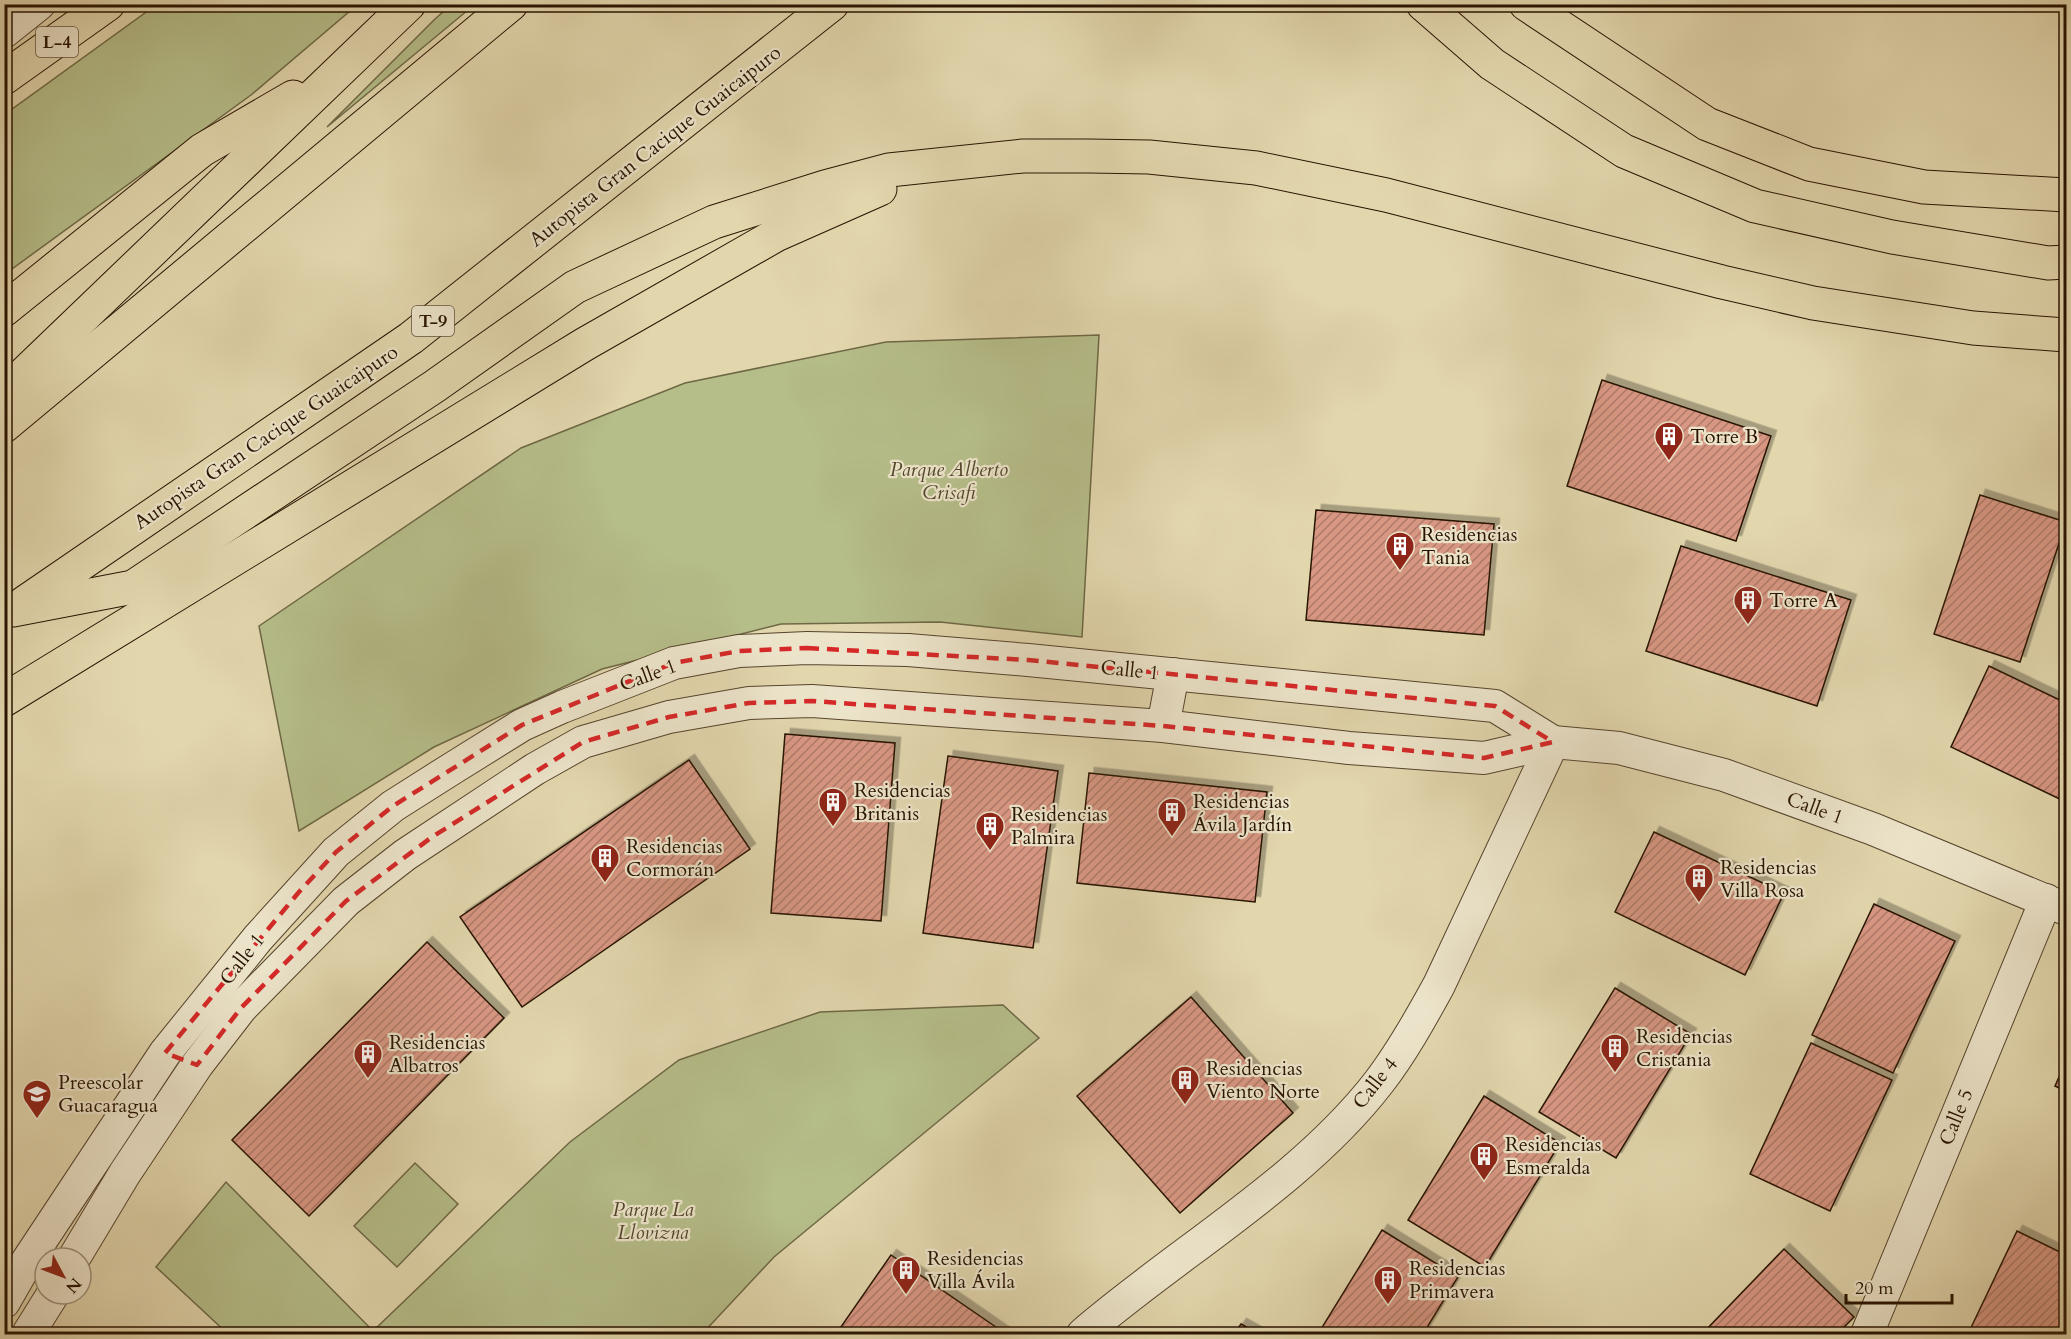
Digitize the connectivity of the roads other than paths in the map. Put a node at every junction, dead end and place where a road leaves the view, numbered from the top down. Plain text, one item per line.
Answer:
1 (39, 4) edge
2 (108, 4) edge
3 (409, 4) edge
4 (511, 4) edge
5 (832, 4) edge
6 (1423, 4) edge
7 (1526, 4) edge
8 (4, 32) edge
9 (338, 71) junction
10 (4, 78) edge
11 (928, 167) junction
12 (2067, 195) edge
13 (2067, 262) edge
14 (4, 310) edge
15 (2067, 335) edge
16 (4, 393) edge
17 (4, 426) edge
18 (9, 613) edge
19 (1173, 674) junction
20 (4, 700) edge
21 (562, 707) junction
22 (1163, 726) junction
23 (583, 742) junction
24 (1553, 742) junction
25 (393, 806) junction
26 (432, 837) junction
27 (2056, 904) edge
28 (165, 1053) junction
29 (197, 1065) junction
30 (81, 1246) edge
31 (4, 1302) edge
32 (46, 1306) edge
33 (28, 1335) edge
34 (1083, 1335) edge
35 (1867, 1335) edge

1 - 8 street, L-4
2 - 10 main road, L-4
3 - 9 main road
4 - 17 main road
5 - 18 main road, Autopista Gran Cacique Guaicaipuro / T-9
6 - 13 main road
7 - 12 main road
9 - 14 main road
9 - 16 main road
11 - 15 main road
11 - 18 main road
11 - 20 main road
19 - 21 street, Calle 1
19 - 22 street
19 - 24 street, Calle 1
21 - 23 street
21 - 25 street, Calle 1
22 - 23 street, Calle 1
22 - 24 street, Calle 1
23 - 26 street, Calle 1
24 - 27 street, Calle 1
24 - 34 street, Calle 4
25 - 26 street
25 - 28 street, Calle 1
26 - 29 street, Calle 1
27 - 35 street, Calle 5
28 - 29 street
28 - 31 street, Calle 1
29 - 30 street, Calle 1
32 - 33 street

